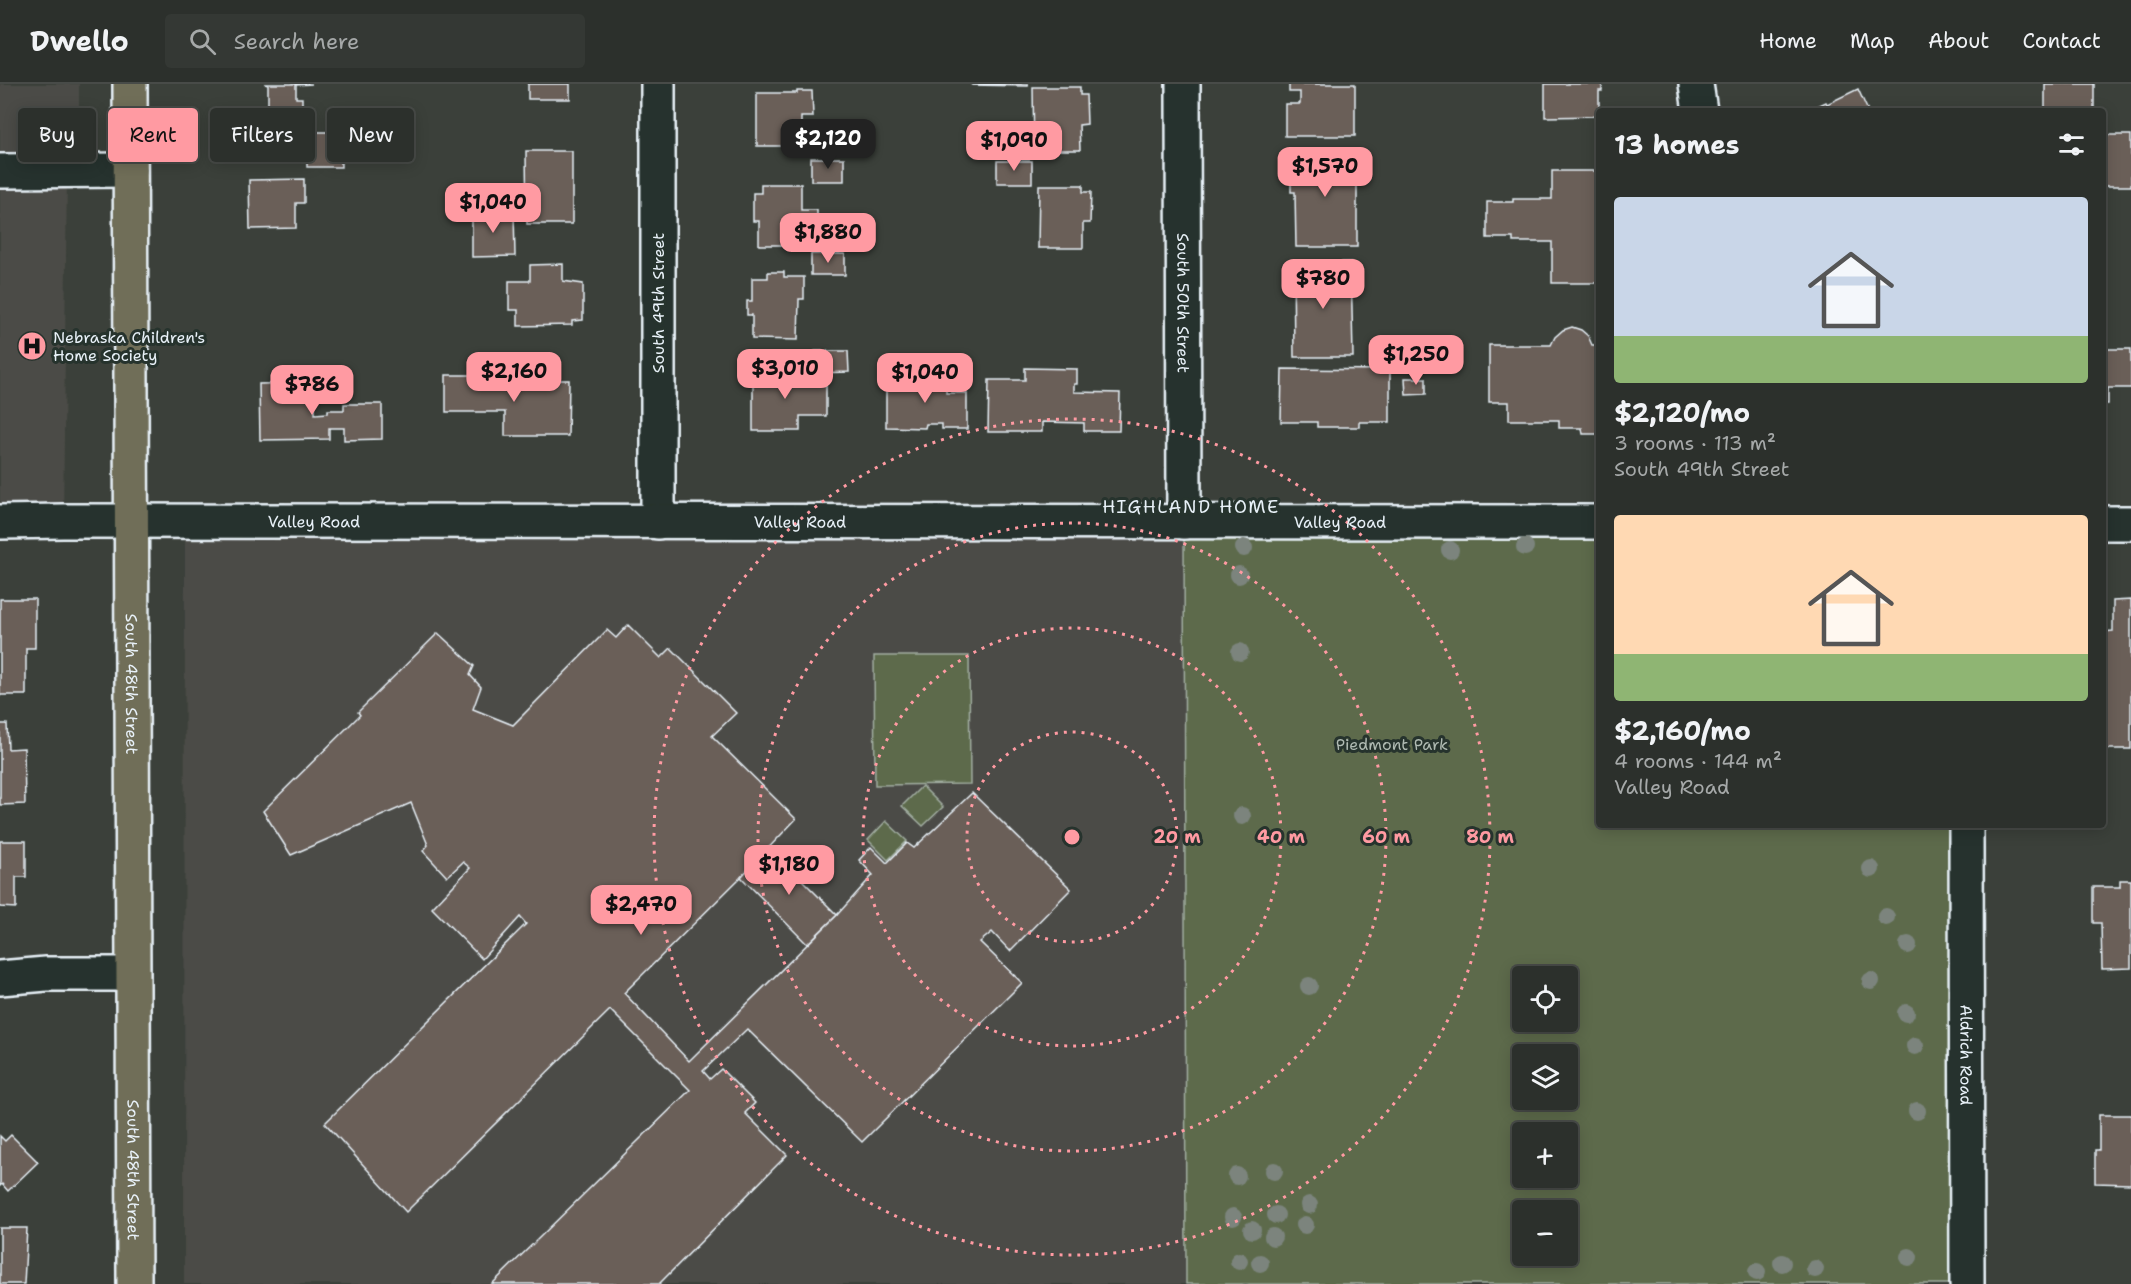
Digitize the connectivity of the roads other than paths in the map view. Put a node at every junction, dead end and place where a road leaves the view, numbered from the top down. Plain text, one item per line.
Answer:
1 (130, 84) edge
2 (658, 84) edge
3 (1183, 84) edge
4 (1696, 84) edge
5 (1700, 108) edge
6 (130, 170) junction
7 (0, 171) edge
8 (131, 521) junction
9 (0, 522) edge
10 (658, 522) junction
11 (1184, 522) junction
12 (1596, 522) edge
13 (2106, 523) edge
14 (2131, 523) edge
15 (1966, 828) edge
16 (132, 974) junction
17 (0, 978) edge
18 (134, 1284) edge
19 (1967, 1284) edge

1 - 6 main road, South 48th Street
2 - 10 street, South 49th Street
3 - 11 street, South 50th Street
4 - 5 street
6 - 7 street
6 - 8 main road, South 48th Street
8 - 9 street, Valley Road
8 - 10 street, Valley Road
8 - 16 main road, South 48th Street
10 - 11 street, Valley Road
11 - 12 street, Valley Road
13 - 14 street
15 - 19 street, Aldrich Road
16 - 17 street
16 - 18 main road, South 48th Street

